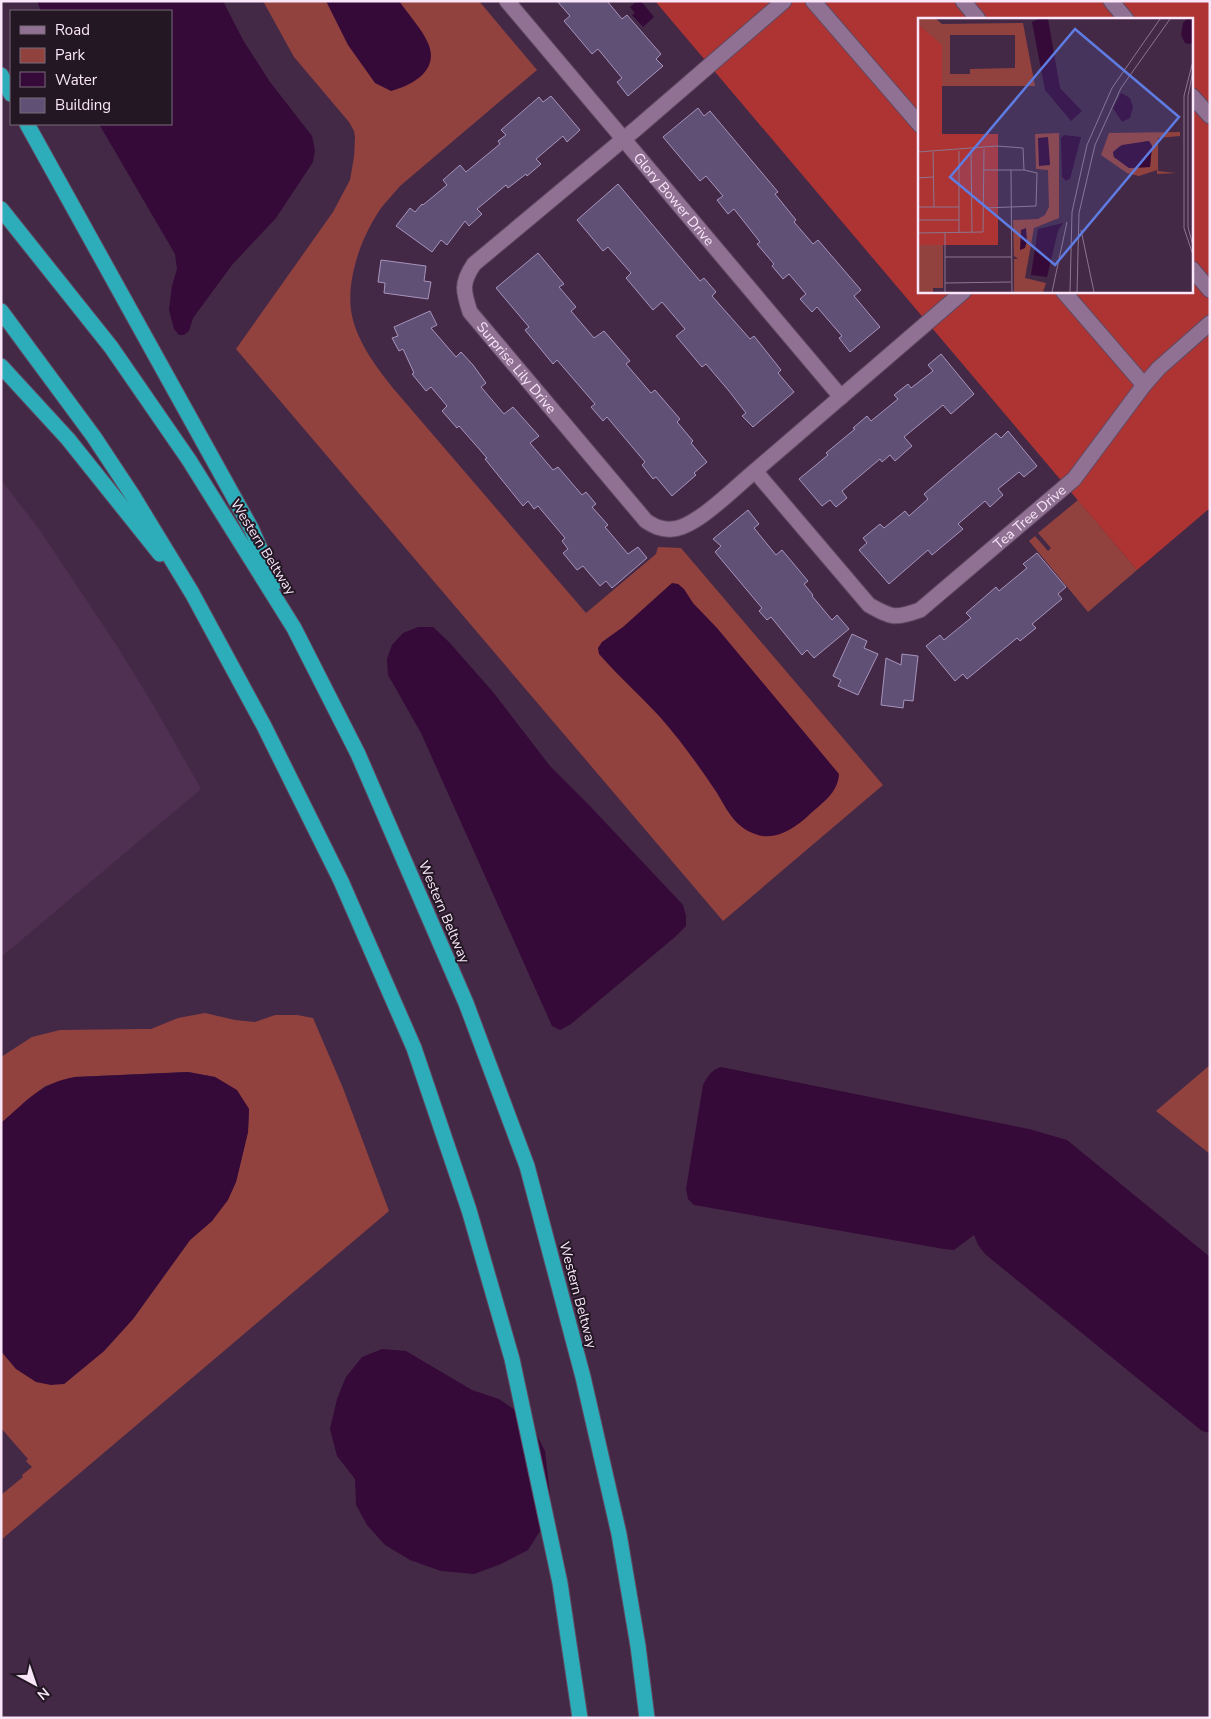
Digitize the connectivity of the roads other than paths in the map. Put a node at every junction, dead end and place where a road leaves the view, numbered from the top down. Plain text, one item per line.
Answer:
1 (507, 1) edge
2 (784, 1) edge
3 (813, 1) edge
4 (963, 1) edge
5 (1112, 1) edge
6 (977, 18) edge
7 (1125, 18) edge
8 (1, 75) edge
9 (10, 92) edge
10 (1194, 98) edge
11 (1210, 116) edge
12 (918, 123) edge
13 (28, 125) edge
14 (624, 139) junction
15 (1, 208) edge
16 (1194, 271) edge
17 (1210, 290) edge
18 (963, 292) edge
19 (1064, 292) edge
20 (1, 311) edge
21 (1210, 323) edge
22 (1, 366) edge
23 (1144, 385) junction
24 (841, 397) junction
25 (755, 470) junction
26 (192, 593) junction
27 (294, 628) junction
28 (580, 1718) edge
29 (647, 1718) edge

1 - 14 street, Glory Bower Drive
2 - 14 street, Surprise Lily Drive
3 - 12 street
4 - 6 street
5 - 7 street
8 - 9 highway
10 - 11 street
13 - 27 highway
14 - 24 street, Glory Bower Drive
14 - 25 street, Surprise Lily Drive
15 - 27 highway, Western Beltway
16 - 17 street
18 - 24 street, Surprise Lily Drive
19 - 23 street
20 - 26 highway
21 - 23 street, Tea Tree Drive
22 - 26 highway
23 - 25 street, Tea Tree Drive
24 - 25 street, Surprise Lily Drive
26 - 28 highway
27 - 29 highway, Western Beltway

